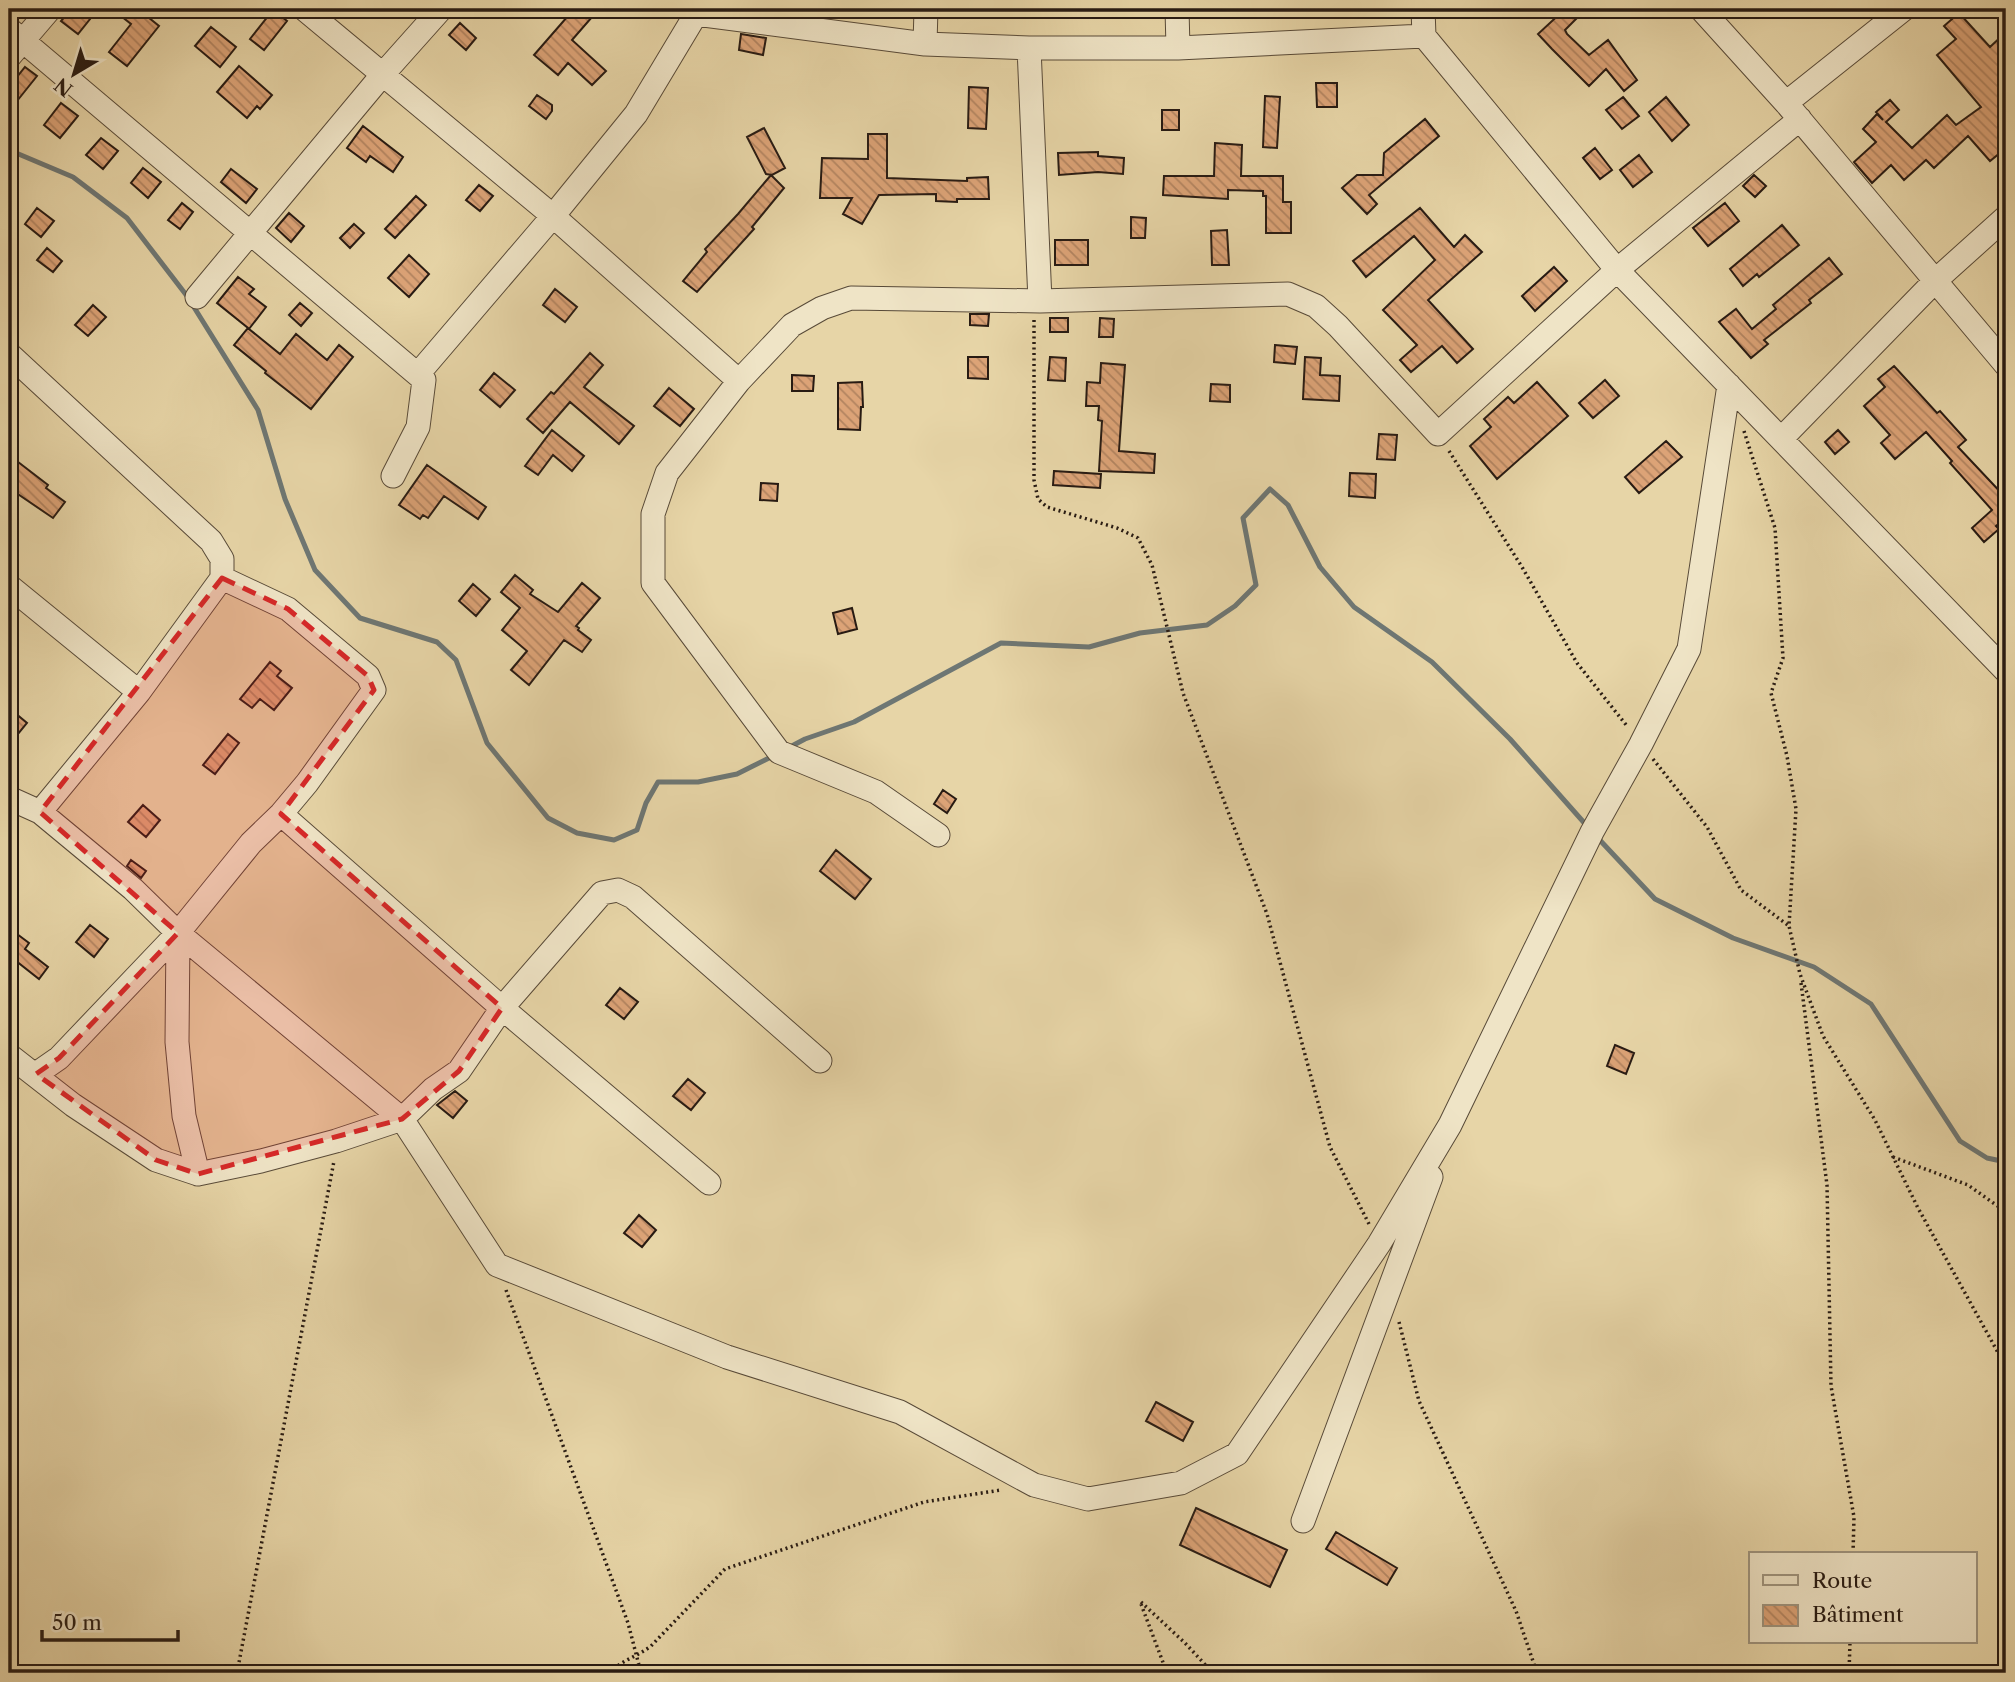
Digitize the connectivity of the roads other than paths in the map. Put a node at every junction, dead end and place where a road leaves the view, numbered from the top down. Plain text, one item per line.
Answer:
1 (50, 9) edge
2 (304, 9) edge
3 (442, 9) edge
4 (926, 9) edge
5 (1177, 9) edge
6 (1423, 9) edge
7 (1701, 9) edge
8 (1903, 9) edge
9 (696, 11) edge
10 (1424, 36) junction
11 (13, 42) edge
12 (925, 44) junction
13 (1029, 47) junction
14 (1178, 48) junction
15 (383, 74) junction
16 (1793, 111) junction
17 (553, 216) junction
18 (2006, 217) edge
19 (250, 233) junction
20 (1617, 270) junction
21 (1936, 280) junction
22 (197, 297) dead end
23 (1037, 300) junction
24 (9, 354) edge
25 (2006, 365) edge
26 (418, 374) junction
27 (739, 381) junction
28 (1729, 385) junction
29 (1782, 438) junction
30 (393, 475) dead end
31 (222, 578) junction
32 (9, 586) edge
33 (2006, 671) edge
34 (139, 692) junction
35 (9, 798) edge
36 (40, 812) junction
37 (281, 814) junction
38 (938, 835) dead end
39 (178, 933) junction
40 (502, 1007) junction
41 (9, 1055) edge
42 (820, 1061) dead end
43 (36, 1074) junction
44 (402, 1119) junction
45 (1450, 1125) junction
46 (198, 1174) junction
47 (709, 1183) dead end
48 (1303, 1521) dead end

1 - 11 street
2 - 15 street
3 - 15 street
4 - 12 street
5 - 14 street
6 - 10 street
7 - 16 street
8 - 16 street
9 - 12 street
9 - 17 street
10 - 14 street
10 - 20 street
11 - 19 street
12 - 13 street
13 - 14 street
13 - 23 street
15 - 17 street
15 - 19 street
16 - 20 street
16 - 21 street
17 - 26 street
17 - 27 street
18 - 21 street
19 - 22 street
19 - 26 street
20 - 23 street
20 - 28 street
21 - 25 street
21 - 29 street
23 - 27 street
24 - 31 street
26 - 30 street
27 - 38 street
28 - 29 street
28 - 45 street
29 - 33 street
31 - 34 street
31 - 37 street
32 - 34 street
34 - 36 street
35 - 36 street
36 - 39 street
37 - 39 street
37 - 40 street
39 - 43 street
39 - 44 street
39 - 46 street
40 - 42 street
40 - 44 street
40 - 47 street
41 - 43 street
43 - 46 street
44 - 45 street
44 - 46 street
45 - 48 street

